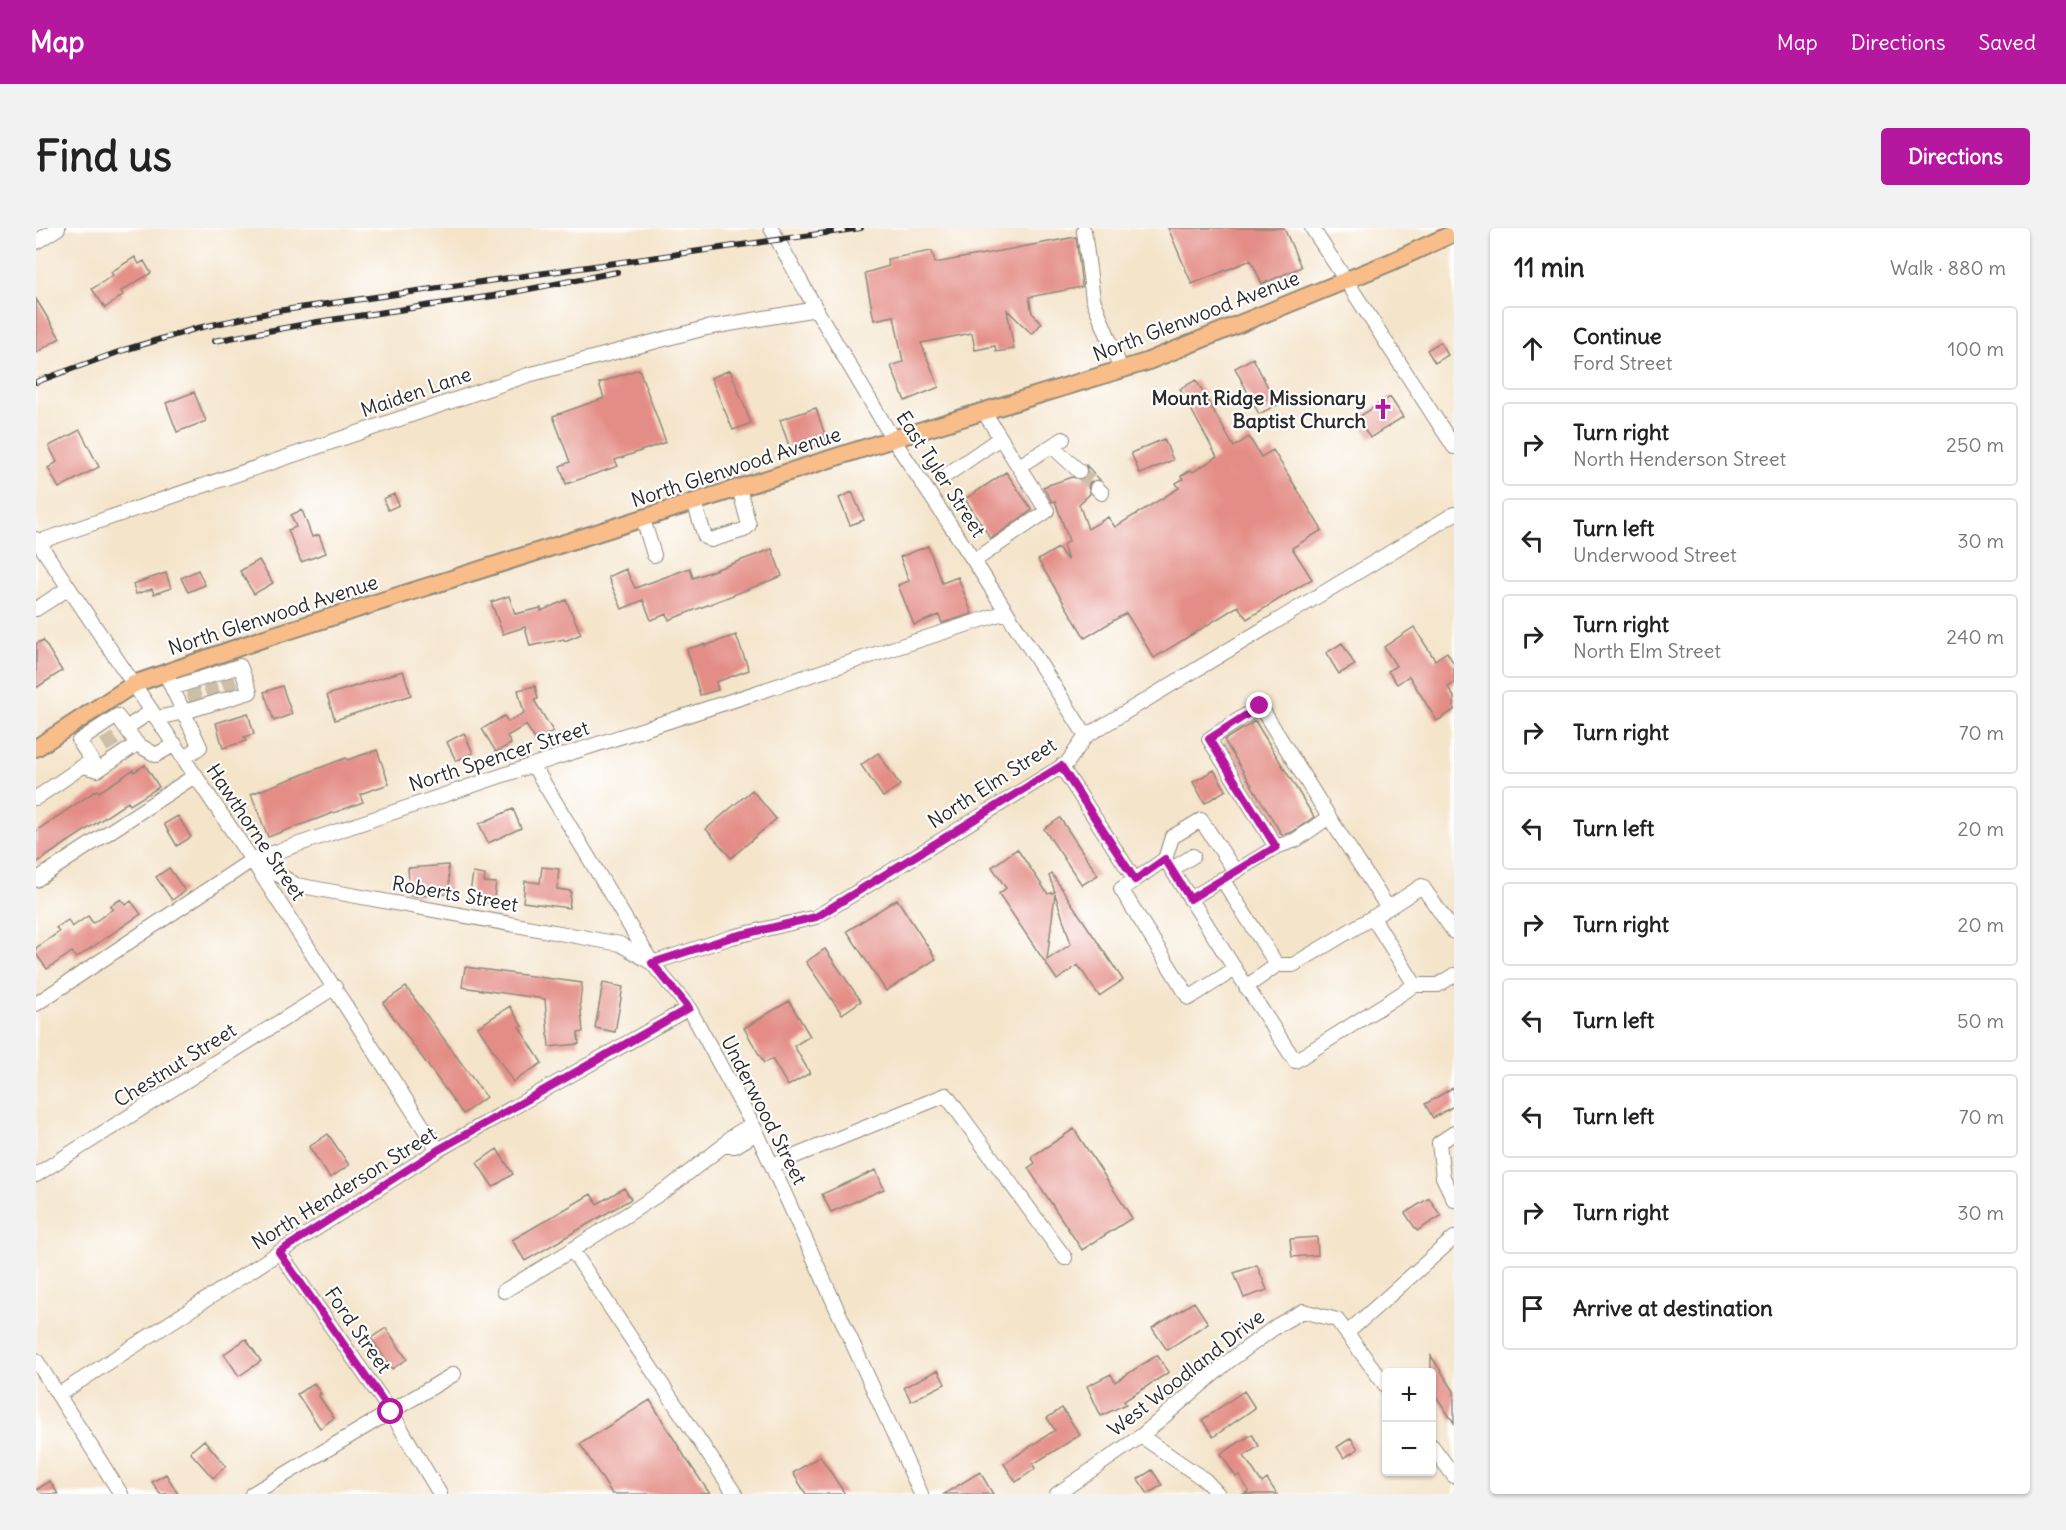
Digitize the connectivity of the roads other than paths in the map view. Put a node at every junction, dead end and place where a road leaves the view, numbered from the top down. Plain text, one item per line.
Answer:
1 (58, 228) edge
2 (771, 228) edge
3 (1312, 228) edge
4 (1084, 231) dead end
5 (1454, 233) edge
6 (36, 242) edge
7 (1347, 280) junction
8 (816, 309) junction
9 (1121, 369) junction
10 (984, 412) junction
11 (1000, 438) junction
12 (893, 439) junction
13 (1454, 447) edge
14 (1019, 466) junction
15 (1079, 471) tunnel mouth
16 (948, 474) dead end
17 (739, 488) junction
18 (694, 502) junction
19 (1454, 514) edge
20 (643, 519) junction
21 (37, 540) edge
22 (654, 555) dead end
23 (974, 561) junction
24 (69, 588) junction
25 (36, 609) edge
26 (1006, 612) junction
27 (227, 651) junction
28 (228, 672) junction
29 (169, 681) junction
30 (134, 684) junction
31 (101, 706) junction
32 (183, 712) junction
33 (154, 714) junction
34 (78, 720) junction
35 (126, 728) junction
36 (101, 730) junction
37 (1086, 736) junction
38 (136, 744) junction
39 (175, 744) junction
40 (36, 748) edge
41 (184, 758) junction
42 (533, 765) junction
43 (1061, 766) junction
44 (98, 770) junction
45 (195, 776) junction
46 (36, 798) edge
47 (1329, 818) junction
48 (1215, 842) junction
49 (1276, 847) junction
50 (252, 860) junction
51 (1168, 864) junction
52 (1235, 871) junction
53 (1222, 879) junction
54 (36, 880) edge
55 (1135, 880) junction
56 (1190, 899) junction
57 (1388, 908) junction
58 (1373, 918) junction
59 (1454, 932) edge
60 (652, 963) junction
61 (1277, 965) junction
62 (1235, 969) junction
63 (1454, 975) edge
64 (1415, 985) junction
65 (335, 987) junction
66 (1246, 987) junction
67 (36, 1004) edge
68 (689, 1008) junction
69 (755, 1129) junction
70 (1454, 1133) edge
71 (438, 1150) junction
72 (773, 1165) junction
73 (36, 1175) edge
74 (1454, 1200) edge
75 (1454, 1238) edge
76 (572, 1250) junction
77 (279, 1252) junction
78 (1065, 1258) dead end
79 (504, 1291) dead end
80 (1347, 1333) junction
81 (36, 1360) edge
82 (454, 1374) dead end
83 (1382, 1381) edge
84 (58, 1395) junction
85 (391, 1412) junction
86 (1141, 1436) junction
87 (1436, 1453) edge
88 (1454, 1476) edge
89 (121, 1494) edge
90 (252, 1494) edge
91 (440, 1494) edge
92 (735, 1494) edge
93 (921, 1494) edge
94 (1057, 1494) edge
95 (1218, 1494) edge

1 - 6 street
2 - 8 street, East Tyler Street
3 - 7 street
4 - 9 street
5 - 7 main road, North Glenwood Avenue
7 - 9 main road, North Glenwood Avenue
7 - 13 street
8 - 12 street, East Tyler Street
8 - 21 street, Maiden Lane
9 - 10 main road, North Glenwood Avenue
10 - 11 street
10 - 12 main road, North Glenwood Avenue
11 - 14 street
11 - 16 street
12 - 17 main road, North Glenwood Avenue
12 - 23 street, East Tyler Street
14 - 15 street
14 - 23 street
17 - 18 main road, North Glenwood Avenue
17 - 18 street
18 - 20 main road, North Glenwood Avenue
19 - 37 street, North Elm Street
20 - 22 street
20 - 27 main road, North Glenwood Avenue
21 - 24 street, Hawthorne Street
23 - 26 street, East Tyler Street
24 - 25 street
24 - 30 street, Hawthorne Street
26 - 37 street, East Tyler Street
26 - 42 street, North Spencer Street
27 - 28 street
27 - 29 main road, North Glenwood Avenue
28 - 29 street
28 - 32 street
29 - 30 main road, North Glenwood Avenue
29 - 32 street
30 - 31 main road, North Glenwood Avenue
30 - 33 street, Hawthorne Street
31 - 34 main road, North Glenwood Avenue
31 - 36 street
32 - 33 street
32 - 41 street
33 - 35 street
33 - 39 street, Hawthorne Street
34 - 36 street
34 - 40 main road, North Glenwood Avenue
35 - 36 street
35 - 38 street
36 - 44 street
37 - 43 street, North Elm Street
38 - 39 street
38 - 44 street
39 - 41 street, Hawthorne Street
41 - 45 street, Hawthorne Street
42 - 50 street, North Spencer Street
42 - 60 street, Underwood Street
43 - 55 street
43 - 60 street, North Elm Street
44 - 46 street
45 - 50 street, Hawthorne Street
45 - 54 street
47 - 49 street
47 - 49 street
47 - 57 street
48 - 51 street
48 - 51 street
48 - 52 street
49 - 52 street
50 - 60 street, Roberts Street
50 - 65 street, Hawthorne Street
50 - 67 street, North Spencer Street
51 - 55 street
51 - 56 street
52 - 53 street
53 - 56 street
53 - 61 street
55 - 62 street
56 - 62 street
57 - 58 street
57 - 59 street
58 - 61 street
58 - 64 street
60 - 68 street, Underwood Street
61 - 66 street
62 - 66 street
63 - 64 street
64 - 66 street
65 - 71 street, Hawthorne Street
65 - 73 street, Chestnut Street
68 - 69 street, Underwood Street
68 - 71 street, North Henderson Street
69 - 72 street, Underwood Street
69 - 76 street
70 - 74 street
71 - 77 street, North Henderson Street
72 - 78 street
72 - 93 street, Underwood Street
75 - 80 street
76 - 79 street
76 - 92 street
77 - 84 street, North Henderson Street
77 - 85 street, Ford Street
80 - 83 street, West Woodland Drive
80 - 86 street, West Woodland Drive
81 - 84 street
82 - 85 street
84 - 89 street
85 - 90 street
85 - 91 street, Ford Street
86 - 94 street, West Woodland Drive
86 - 95 street
87 - 88 street

